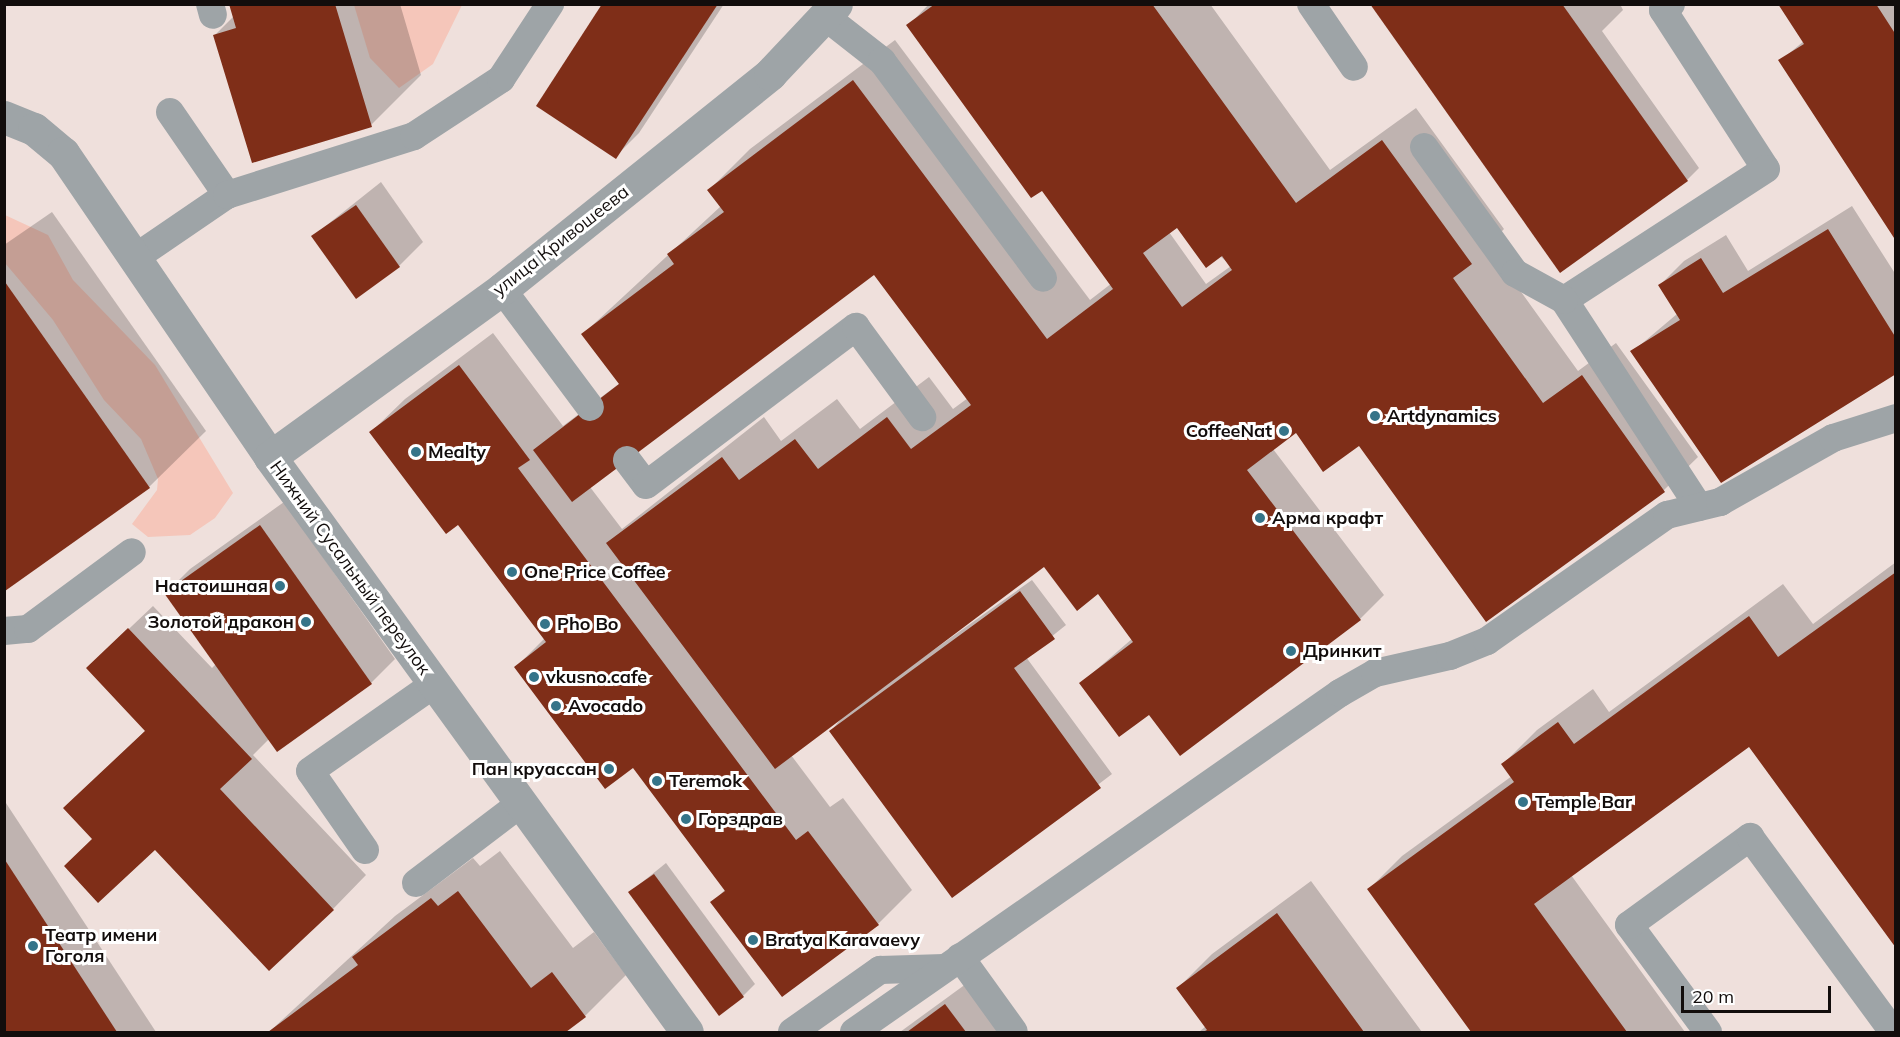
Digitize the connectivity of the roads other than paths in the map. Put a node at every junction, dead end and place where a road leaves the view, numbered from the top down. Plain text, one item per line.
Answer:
1 (550, 4) edge
2 (1311, 4) edge
3 (1671, 4) edge
4 (831, 11) edge
5 (1354, 67) dead end
6 (170, 112) dead end
7 (4, 117) edge
8 (1424, 147) dead end
9 (227, 195) junction
10 (136, 257) junction
11 (1042, 278) dead end
12 (502, 289) junction
13 (1564, 300) junction
14 (590, 407) dead end
15 (922, 417) dead end
16 (1896, 418) edge
17 (270, 457) junction
18 (627, 460) dead end
19 (1699, 507) junction
20 (132, 552) dead end
21 (4, 631) edge
22 (433, 685) junction
23 (520, 804) junction
24 (364, 850) dead end
25 (416, 883) dead end
26 (952, 963) junction
27 (687, 1032) edge
28 (792, 1032) edge
29 (854, 1032) edge
30 (1014, 1032) edge
31 (1708, 1032) edge
32 (1893, 1032) edge

1 - 9 lane
2 - 5 lane
3 - 13 lane
4 - 11 lane
4 - 12 street, улица Кривошеева
6 - 9 lane
7 - 10 street, Нижний Сусальный переулок
8 - 13 lane
9 - 10 lane
10 - 17 street, Нижний Сусальный переулок
12 - 14 lane
12 - 17 street, улица Кривошеева
13 - 19 lane
15 - 18 lane
16 - 19 lane
17 - 22 street, Нижний Сусальный переулок
19 - 26 lane
20 - 21 lane
22 - 23 street, Нижний Сусальный переулок
22 - 24 lane
23 - 25 lane
23 - 27 street, Нижний Сусальный переулок
26 - 28 lane
26 - 29 lane
26 - 30 lane
31 - 32 lane

